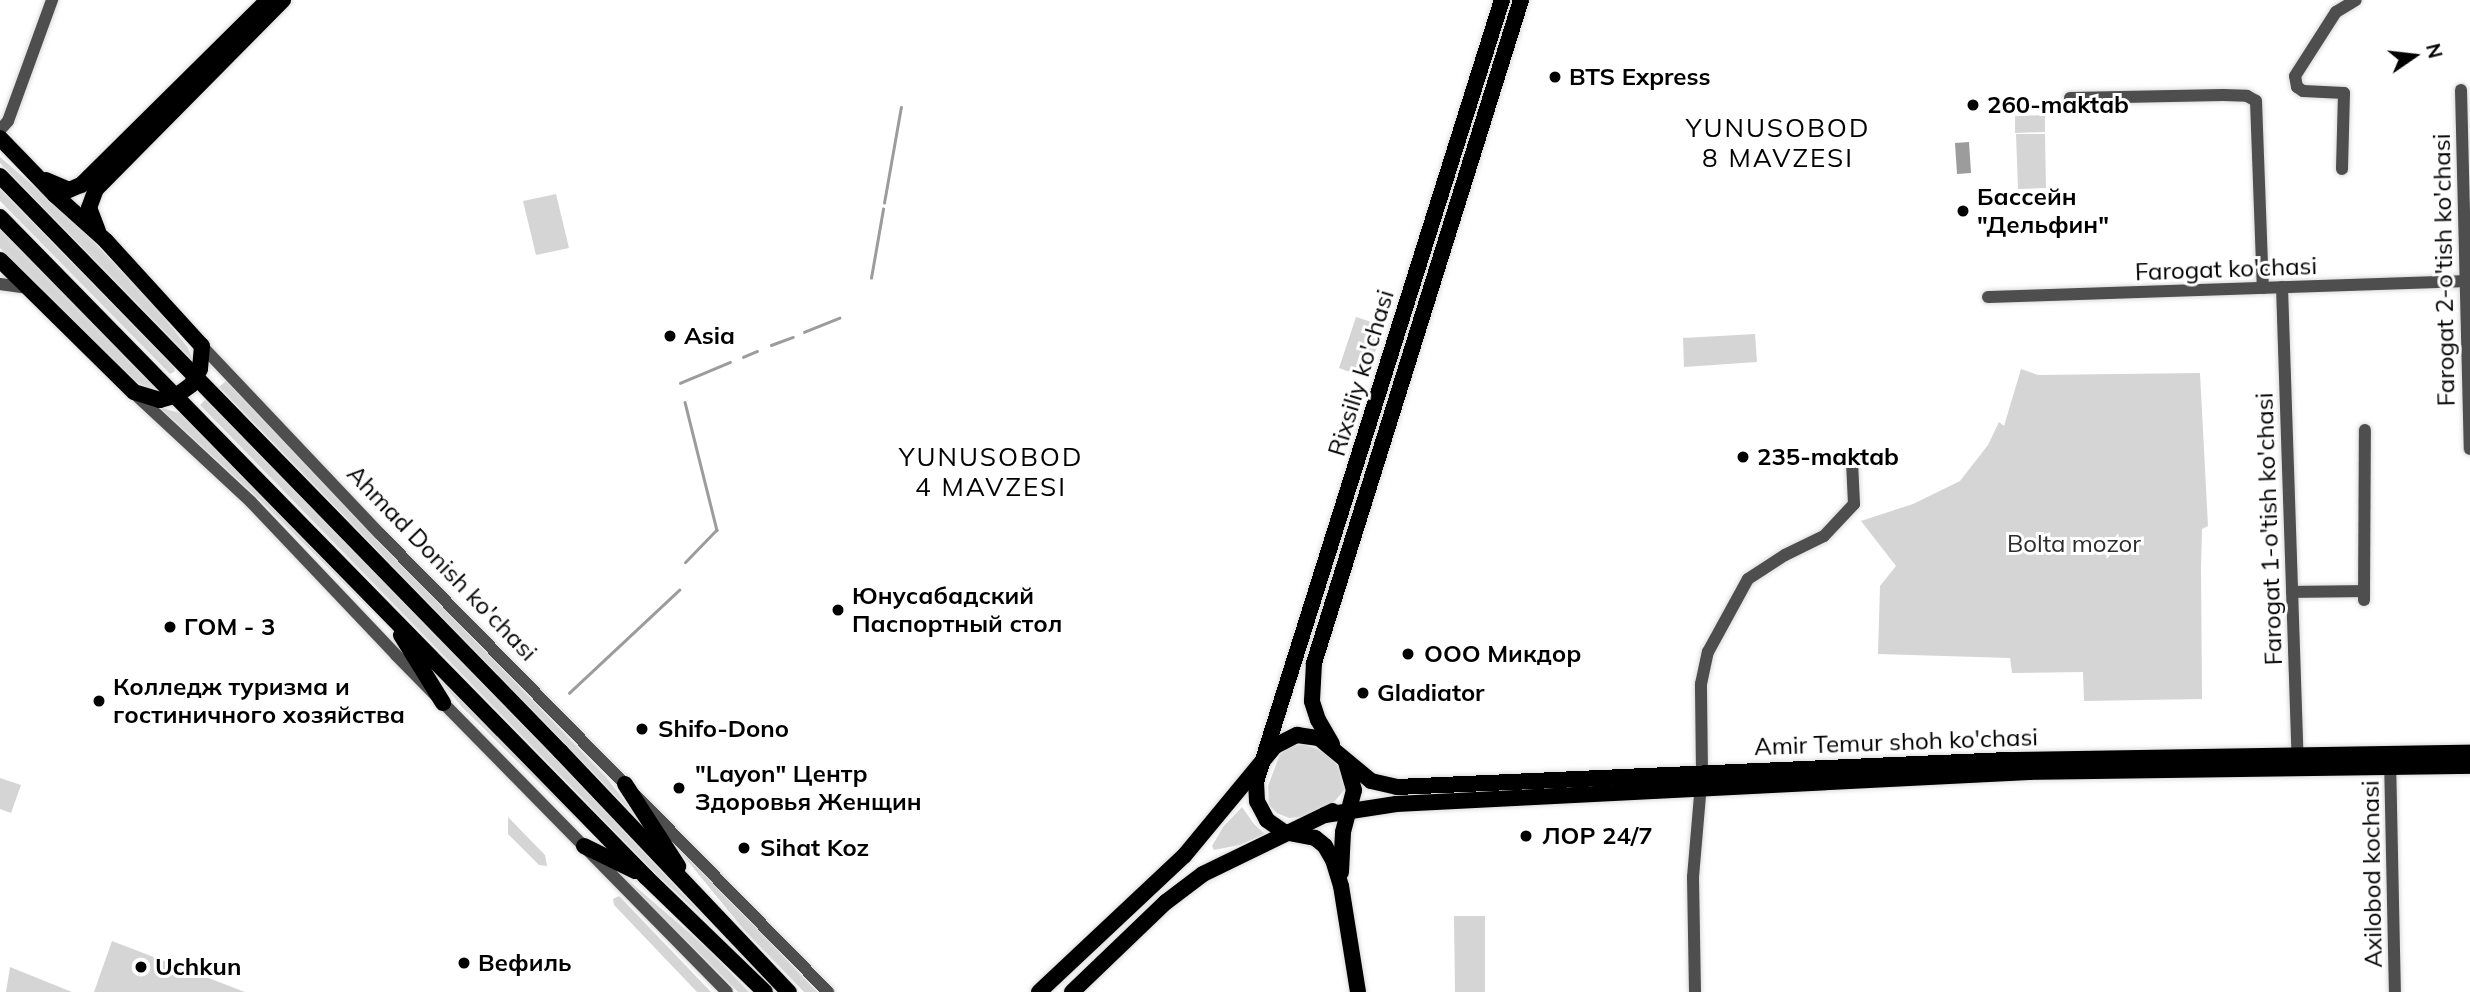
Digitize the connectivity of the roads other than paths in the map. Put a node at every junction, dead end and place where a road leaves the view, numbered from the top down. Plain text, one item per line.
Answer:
1 (52, 0) edge
2 (268, 0) edge
3 (283, 0) edge
4 (1502, 0) edge
5 (1521, 0) edge
6 (2356, 0) edge
7 (1488, 44) junction
8 (1506, 50) junction
9 (2460, 90) dead end
10 (2070, 98) dead end
11 (2466, 121) edge
12 (0, 130) edge
13 (0, 138) edge
14 (26, 164) junction
15 (2342, 169) dead end
16 (0, 176) edge
17 (0, 217) edge
18 (106, 241) junction
19 (0, 260) edge
20 (2467, 281) edge
21 (0, 284) edge
22 (2282, 287) junction
23 (2263, 288) junction
24 (30, 290) junction
25 (1988, 297) dead end
26 (202, 346) junction
27 (197, 377) junction
28 (128, 387) junction
29 (177, 395) junction
30 (2365, 430) dead end
31 (2470, 449) edge
32 (1852, 461) dead end
33 (1320, 580) junction
34 (1338, 586) junction
35 (2292, 592) junction
36 (385, 609) junction
37 (443, 703) junction
38 (1337, 751) junction
39 (2470, 753) edge
40 (1265, 760) junction
41 (2390, 761) junction
42 (2298, 762) junction
43 (2470, 766) edge
44 (1352, 774) junction
45 (1701, 780) junction
46 (625, 784) junction
47 (1350, 810) junction
48 (1325, 816) junction
49 (1289, 833) junction
50 (584, 846) junction
51 (646, 877) junction
52 (1341, 886) junction
53 (701, 901) junction
54 (727, 992) edge
55 (765, 992) edge
56 (789, 992) edge
57 (828, 992) edge
58 (1039, 992) edge
59 (1072, 992) edge
60 (1358, 992) edge
61 (1695, 992) edge
62 (2395, 992) edge

1 - 12 street
2 - 14 main road
3 - 18 main road
4 - 7 main road, Rixsiliy ko'chasi
5 - 8 main road, Rixsiliy ko'chasi
6 - 15 street
7 - 8 main road
7 - 33 main road, Rixsiliy ko'chasi
8 - 34 main road, Rixsiliy ko'chasi
9 - 11 street, Farogat 2-o'tish ko'chasi
10 - 23 street
11 - 20 street, Farogat 2-o'tish ko'chasi
13 - 14 main road
14 - 18 main road, Ahmad Donish ko'chasi
16 - 27 main road, Ahmad Donish ko'chasi
17 - 29 main road
18 - 26 main road, Ahmad Donish ko'chasi
19 - 24 main road
20 - 22 street, Farogat ko'chasi
20 - 31 street, Farogat 2-o'tish ko'chasi
21 - 24 street
22 - 23 street, Farogat ko'chasi
22 - 35 street, Farogat 1-o'tish ko'chasi
23 - 25 street, Farogat ko'chasi
24 - 28 main road
26 - 27 main road
26 - 46 street, Ahmad Donish ko'chasi
27 - 29 main road
27 - 53 main road, Ahmad Donish ko'chasi
28 - 29 main road
28 - 37 street
29 - 36 main road
30 - 35 street
32 - 45 street
33 - 34 main road
33 - 40 main road, Rixsiliy ko'chasi
34 - 38 main road, Rixsiliy ko'chasi
35 - 42 street, Farogat 1-o'tish ko'chasi
36 - 37 main road
36 - 51 main road
37 - 50 street
38 - 40 main road, Amir Temur shoh ko'chasi
38 - 44 main road
38 - 45 main road, Amir Temur shoh ko'chasi
39 - 41 main road, Amir Temur shoh ko'chasi
40 - 49 main road
40 - 58 main road, Amir Temur shoh ko'chasi
41 - 42 main road, Amir Temur shoh ko'chasi
41 - 43 main road, Amir Temur shoh ko'chasi
41 - 62 street, Axilobod kochasi
42 - 45 main road, Amir Temur shoh ko'chasi
44 - 47 main road
44 - 48 main road, Amir Temur shoh ko'chasi
45 - 47 main road, Amir Temur shoh ko'chasi
45 - 61 street
46 - 53 main road
46 - 57 street, Ahmad Donish ko'chasi
47 - 48 main road, Amir Temur shoh ko'chasi
47 - 52 main road
48 - 49 main road, Amir Temur shoh ko'chasi
49 - 52 main road
49 - 59 main road, Amir Temur shoh ko'chasi
50 - 51 main road
50 - 54 street
51 - 55 main road
52 - 60 main road
53 - 56 main road, Ahmad Donish ko'chasi

